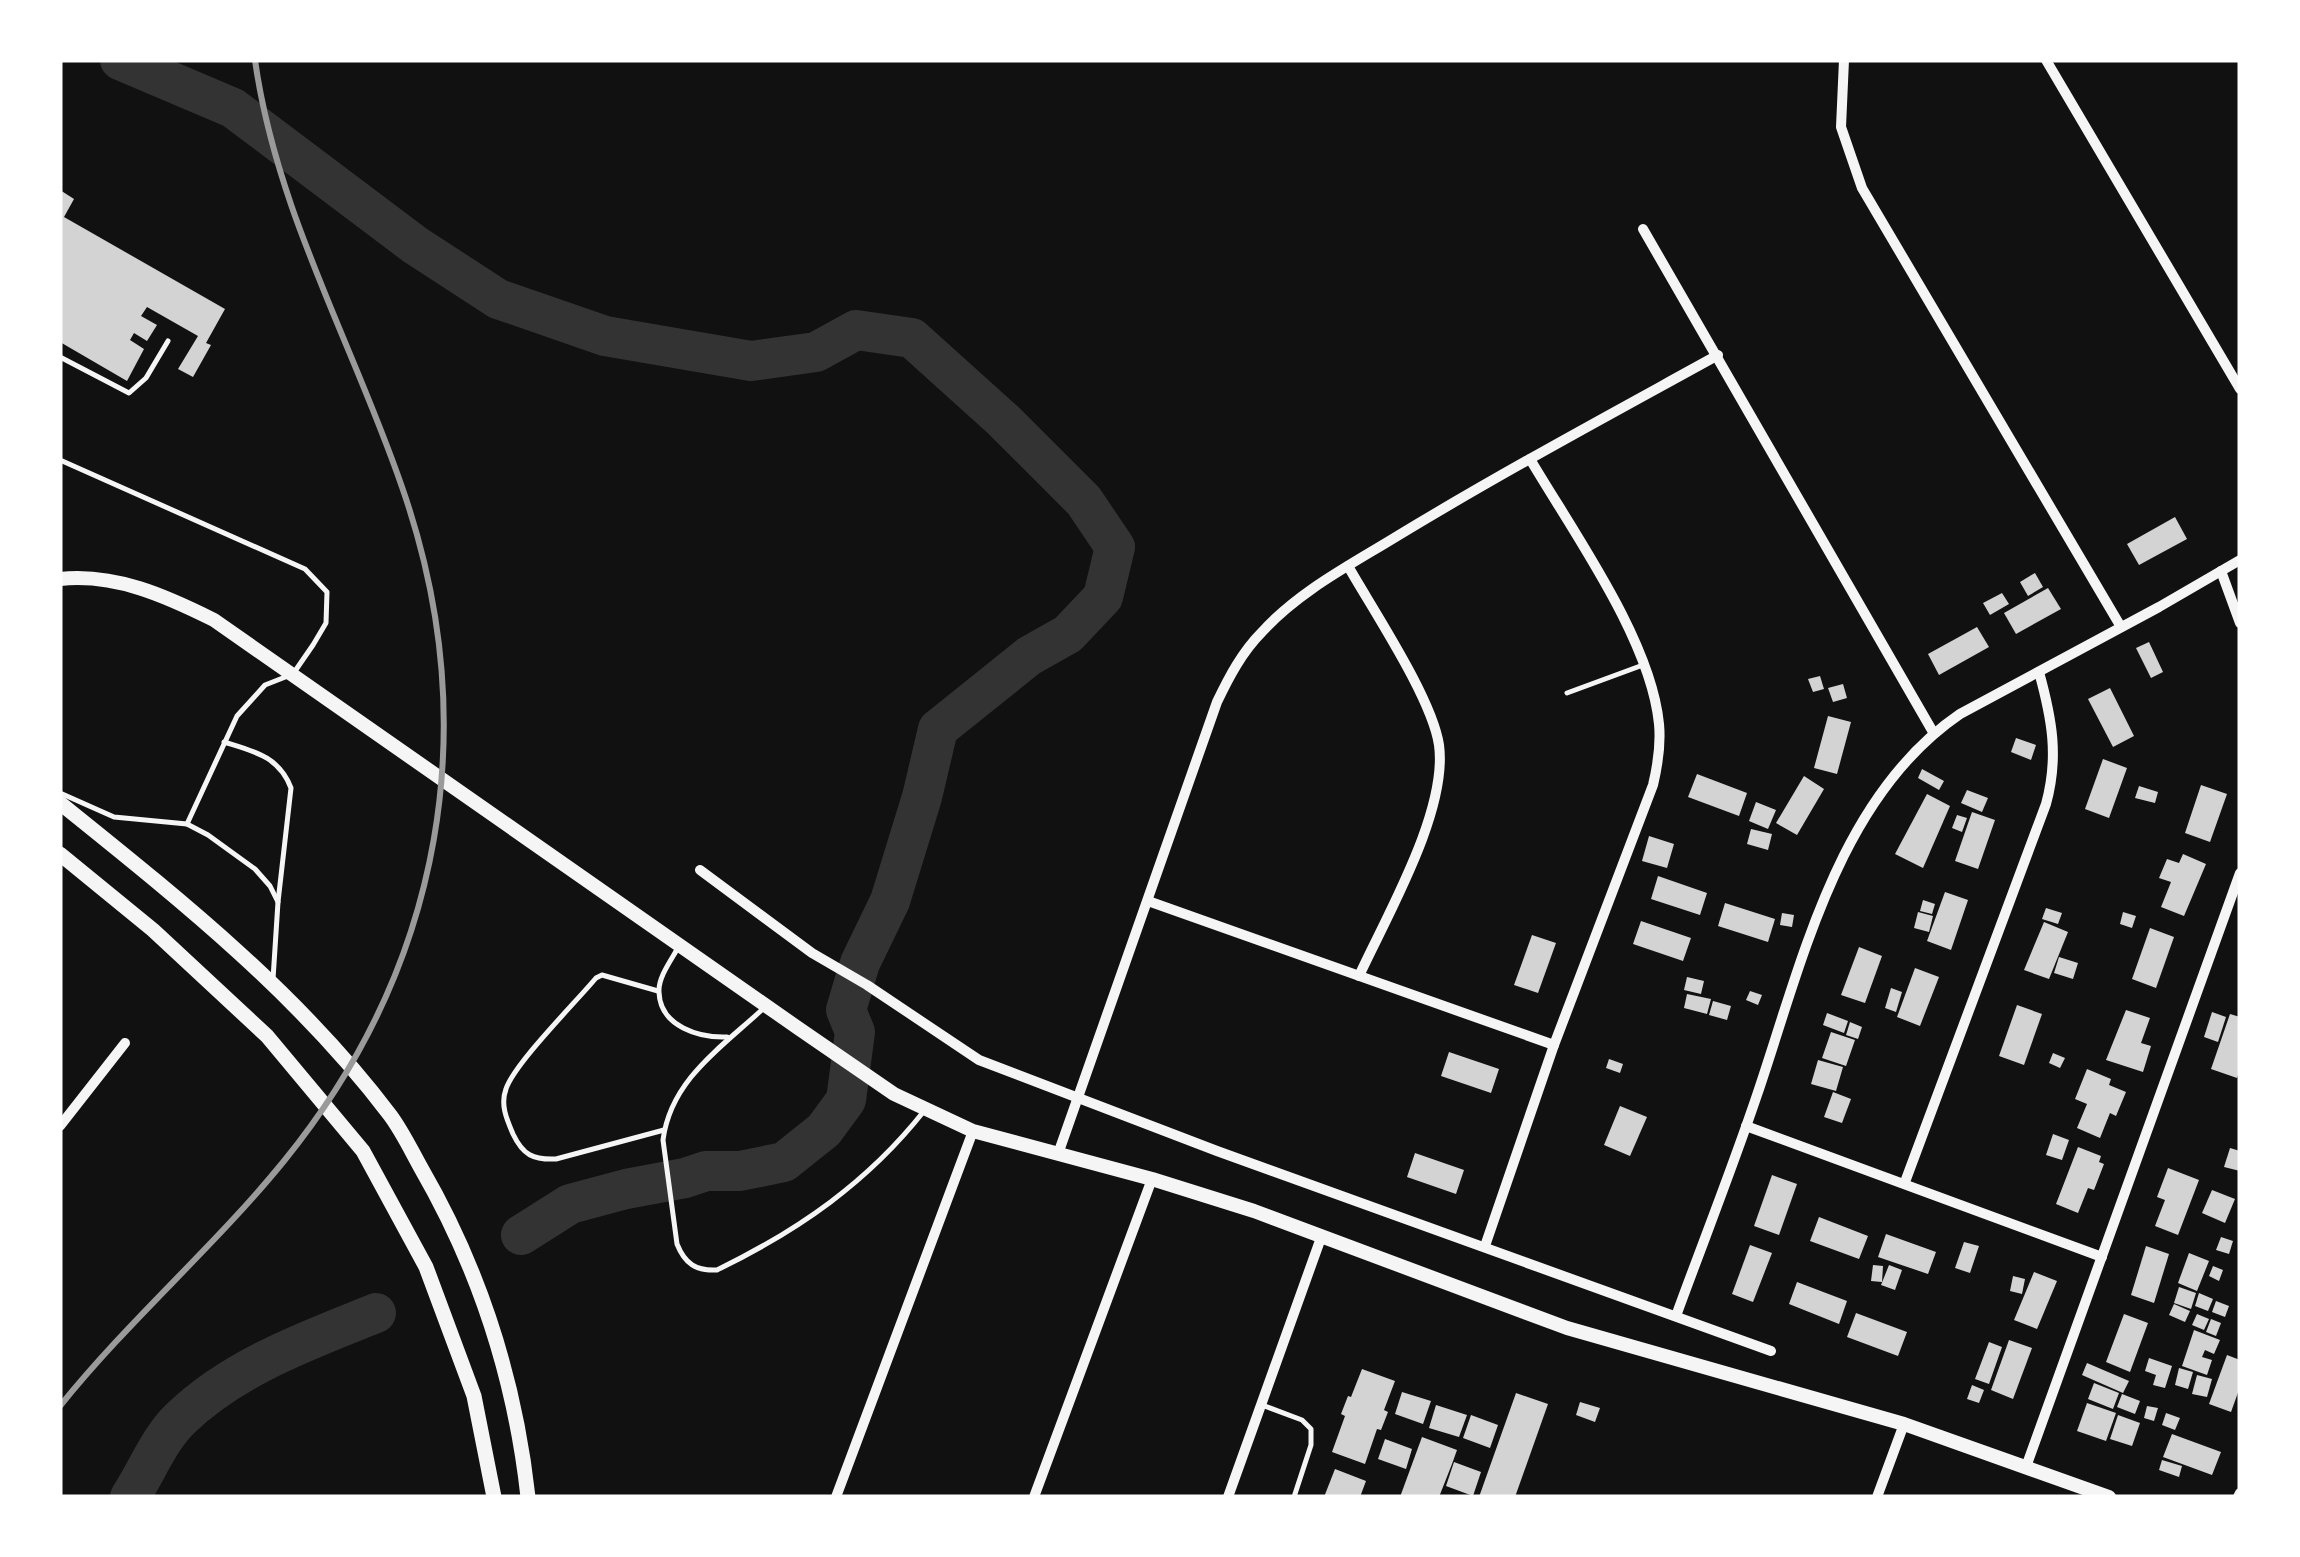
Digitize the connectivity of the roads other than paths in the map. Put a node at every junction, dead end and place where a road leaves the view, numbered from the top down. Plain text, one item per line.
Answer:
1 (1844, 60) edge
2 (2046, 60) edge
3 (1643, 229) dead end
4 (168, 341) dead end
5 (1718, 355) junction
6 (60, 357) edge
7 (2240, 389) edge
8 (60, 460) edge
9 (1530, 460) junction
10 (2240, 560) edge
11 (1348, 566) junction
12 (2221, 571) junction
13 (60, 579) edge
14 (2240, 624) edge
15 (2120, 627) junction
16 (1644, 665) junction
17 (2039, 672) junction
18 (294, 674) junction
19 (1567, 692) dead end
20 (1933, 732) junction
21 (224, 742) junction
22 (60, 794) edge
23 (60, 803) edge
24 (187, 824) junction
25 (60, 854) edge
26 (700, 870) dead end
27 (2240, 873) edge
28 (1148, 900) junction
29 (278, 902) junction
30 (680, 945) junction
31 (1359, 976) junction
32 (272, 984) junction
33 (658, 991) junction
34 (766, 1006) junction
35 (728, 1038) junction
36 (125, 1043) dead end
37 (1554, 1044) junction
38 (1079, 1099) junction
39 (924, 1110) junction
40 (60, 1126) edge
41 (1746, 1126) junction
42 (664, 1130) junction
43 (973, 1131) junction
44 (1058, 1154) junction
45 (1152, 1179) junction
46 (1905, 1182) junction
47 (1322, 1235) junction
48 (1485, 1246) junction
49 (2102, 1257) junction
50 (1676, 1316) junction
51 (1772, 1351) dead end
52 (1262, 1405) junction
53 (1904, 1424) junction
54 (2026, 1467) junction
55 (494, 1497) edge
56 (528, 1497) edge
57 (836, 1497) edge
58 (1034, 1497) edge
59 (1228, 1497) edge
60 (1294, 1497) edge
61 (1877, 1497) edge
62 (2108, 1497) edge

1 - 15 street
2 - 7 street
3 - 5 street
4 - 6 lane
5 - 9 street
5 - 20 street
8 - 18 lane
9 - 11 street
9 - 16 street
10 - 12 street
11 - 28 street
11 - 31 street
12 - 14 street
12 - 15 street
13 - 18 street
15 - 17 street
16 - 19 lane
16 - 37 street
17 - 20 street
17 - 46 street
18 - 21 lane
18 - 30 street
20 - 41 street
21 - 24 lane
21 - 29 lane
22 - 24 lane
23 - 32 main road
24 - 29 lane
25 - 55 main road
26 - 38 street
27 - 49 street
28 - 31 street
28 - 38 street
29 - 32 lane
30 - 33 lane
30 - 34 street
31 - 37 street
32 - 56 main road
33 - 35 lane
33 - 42 lane
34 - 35 lane
34 - 39 street
35 - 42 lane
36 - 40 street
37 - 48 street
38 - 44 street
38 - 48 street
39 - 42 lane
39 - 43 street
41 - 46 street
41 - 50 street
43 - 44 street
43 - 57 street
44 - 45 street
45 - 47 street
45 - 58 street
46 - 49 street
47 - 52 street
47 - 53 street
48 - 50 street
49 - 54 street
50 - 51 street
52 - 59 street
52 - 60 lane
53 - 54 street
53 - 61 street
54 - 62 street

